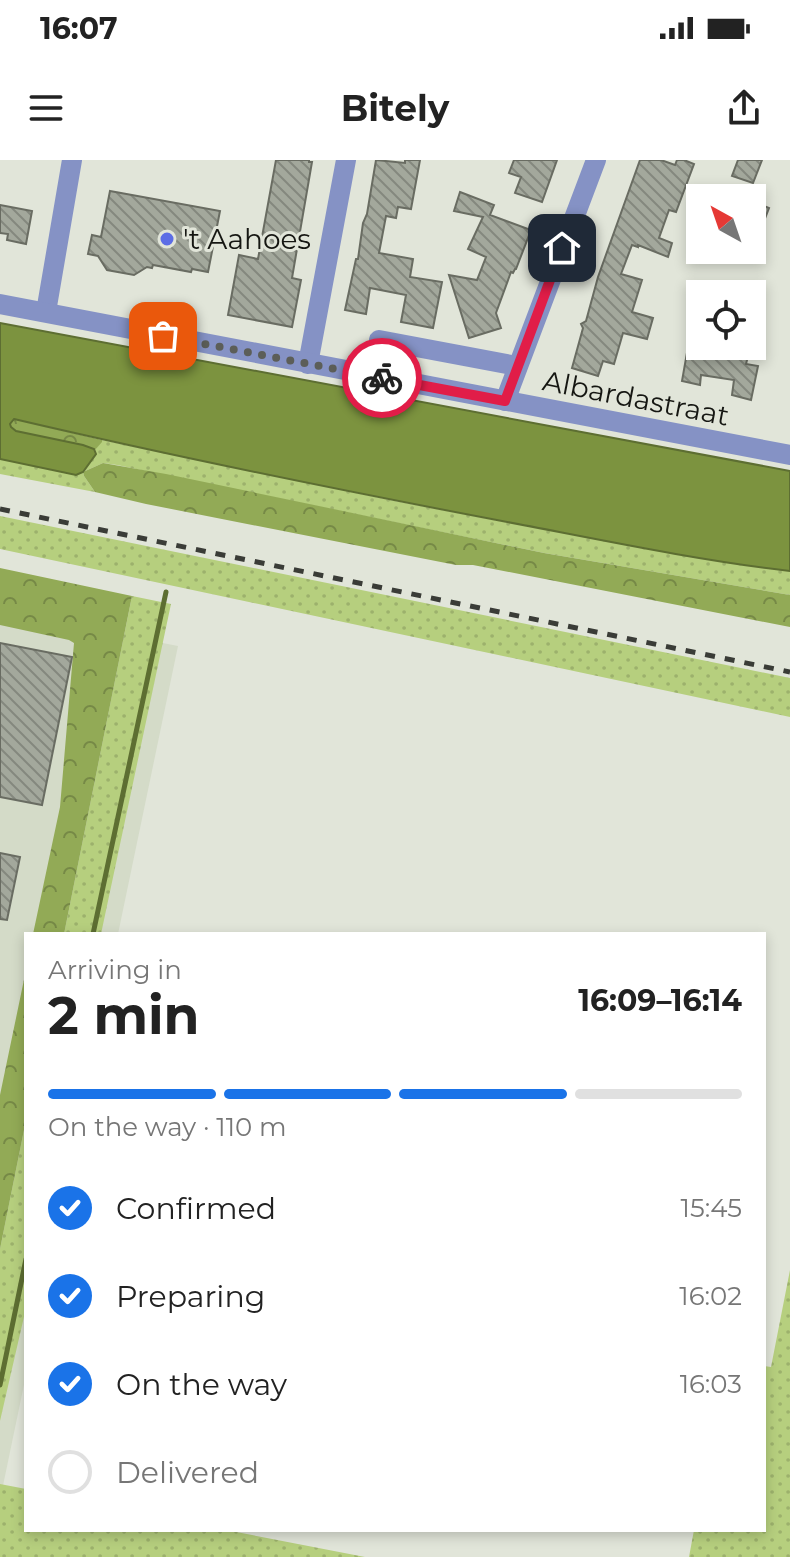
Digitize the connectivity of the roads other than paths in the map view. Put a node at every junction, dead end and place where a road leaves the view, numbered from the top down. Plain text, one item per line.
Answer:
1 (72, 160) edge
2 (346, 160) edge
3 (596, 160) edge
4 (0, 304) edge
5 (46, 312) junction
6 (379, 340) dead end
7 (308, 364) junction
8 (517, 366) junction
9 (505, 401) junction
10 (790, 455) edge

1 - 5 street
2 - 7 street
3 - 8 street
4 - 5 street, Albardastraat
5 - 7 street, Albardastraat
6 - 8 street, Albardastraat
7 - 9 street, Albardastraat
8 - 9 street
9 - 10 street, Albardastraat

